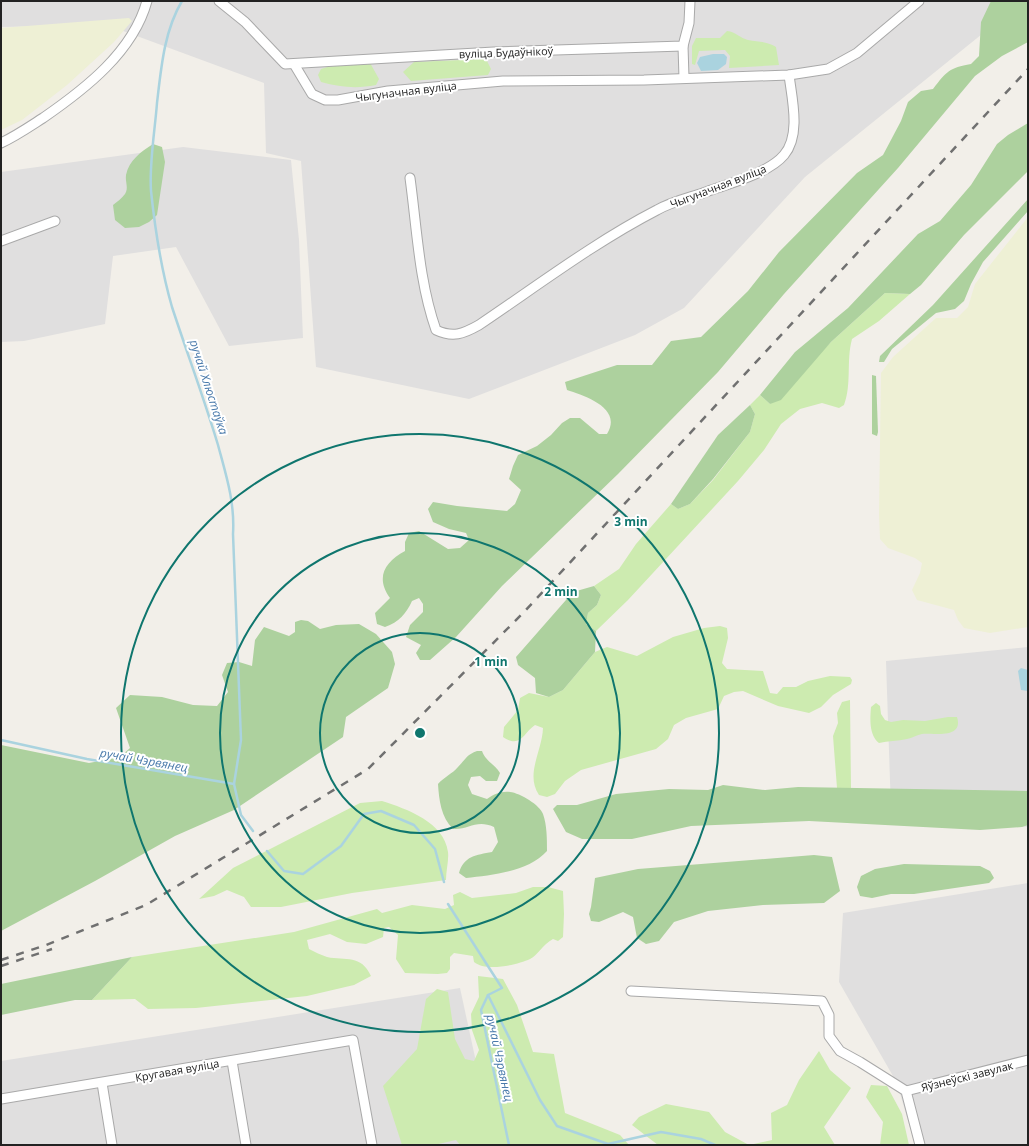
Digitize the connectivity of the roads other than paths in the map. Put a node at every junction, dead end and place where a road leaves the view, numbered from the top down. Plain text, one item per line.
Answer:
1 (147, 1) edge
2 (219, 1) edge
3 (690, 1) edge
4 (919, 1) edge
5 (683, 46) junction
6 (289, 64) junction
7 (789, 75) junction
8 (684, 78) junction
9 (1, 143) edge
10 (410, 178) dead end
11 (55, 221) dead end
12 (1, 241) edge
13 (631, 991) dead end
14 (1028, 1060) edge
15 (232, 1061) junction
16 (102, 1083) junction
17 (906, 1091) junction
18 (1, 1099) edge
19 (112, 1145) edge
20 (246, 1145) edge
21 (372, 1145) edge
22 (920, 1145) edge

1 - 9 street
2 - 6 street, Чыгуначная вуліца
3 - 5 street
4 - 7 street
5 - 6 street, вуліца Будаўнікоў
5 - 8 street
6 - 8 street, Чыгуначная вуліца
7 - 8 street, Чыгуначная вуліца
7 - 10 street, Чыгуначная вуліца
11 - 12 street
13 - 17 street
14 - 17 street, Яўзнеўскі завулак
15 - 16 street, Кругавая вуліца
15 - 20 street
15 - 21 street, Кругавая вуліца
16 - 18 street, Кругавая вуліца
16 - 19 street
17 - 22 street

